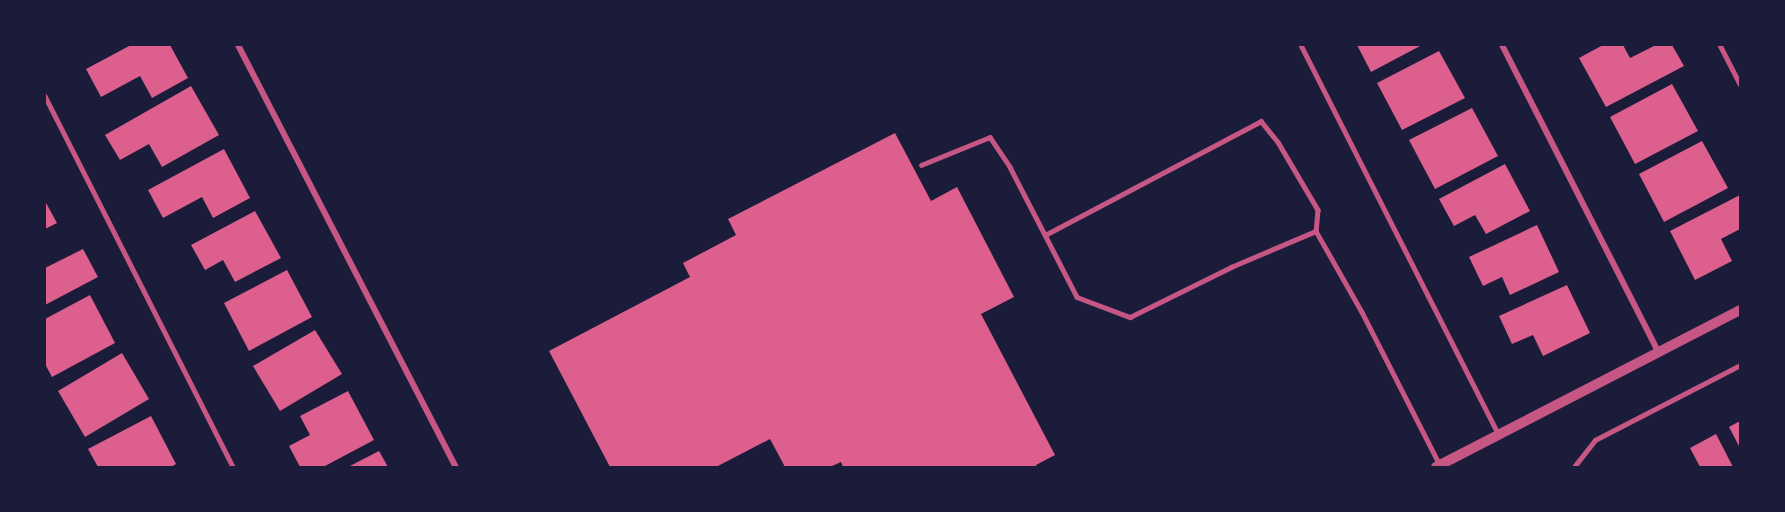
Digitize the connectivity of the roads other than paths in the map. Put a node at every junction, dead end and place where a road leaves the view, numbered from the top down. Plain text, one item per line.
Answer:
1 (238, 45) edge
2 (1301, 45) edge
3 (1502, 45) edge
4 (1720, 45) edge
5 (1740, 84) edge
6 (45, 96) edge
7 (921, 165) dead end
8 (1316, 231) junction
9 (1045, 235) junction
10 (1740, 310) edge
11 (1659, 353) junction
12 (1740, 365) edge
13 (1499, 435) junction
14 (1438, 466) edge
15 (233, 467) edge
16 (456, 467) edge
17 (1574, 467) edge

1 - 16 street
2 - 13 lane
3 - 11 street
4 - 5 lane
6 - 15 lane
7 - 9 lane
8 - 9 lane
8 - 9 lane
8 - 14 lane
10 - 11 street
11 - 13 street
12 - 17 lane
13 - 14 street

